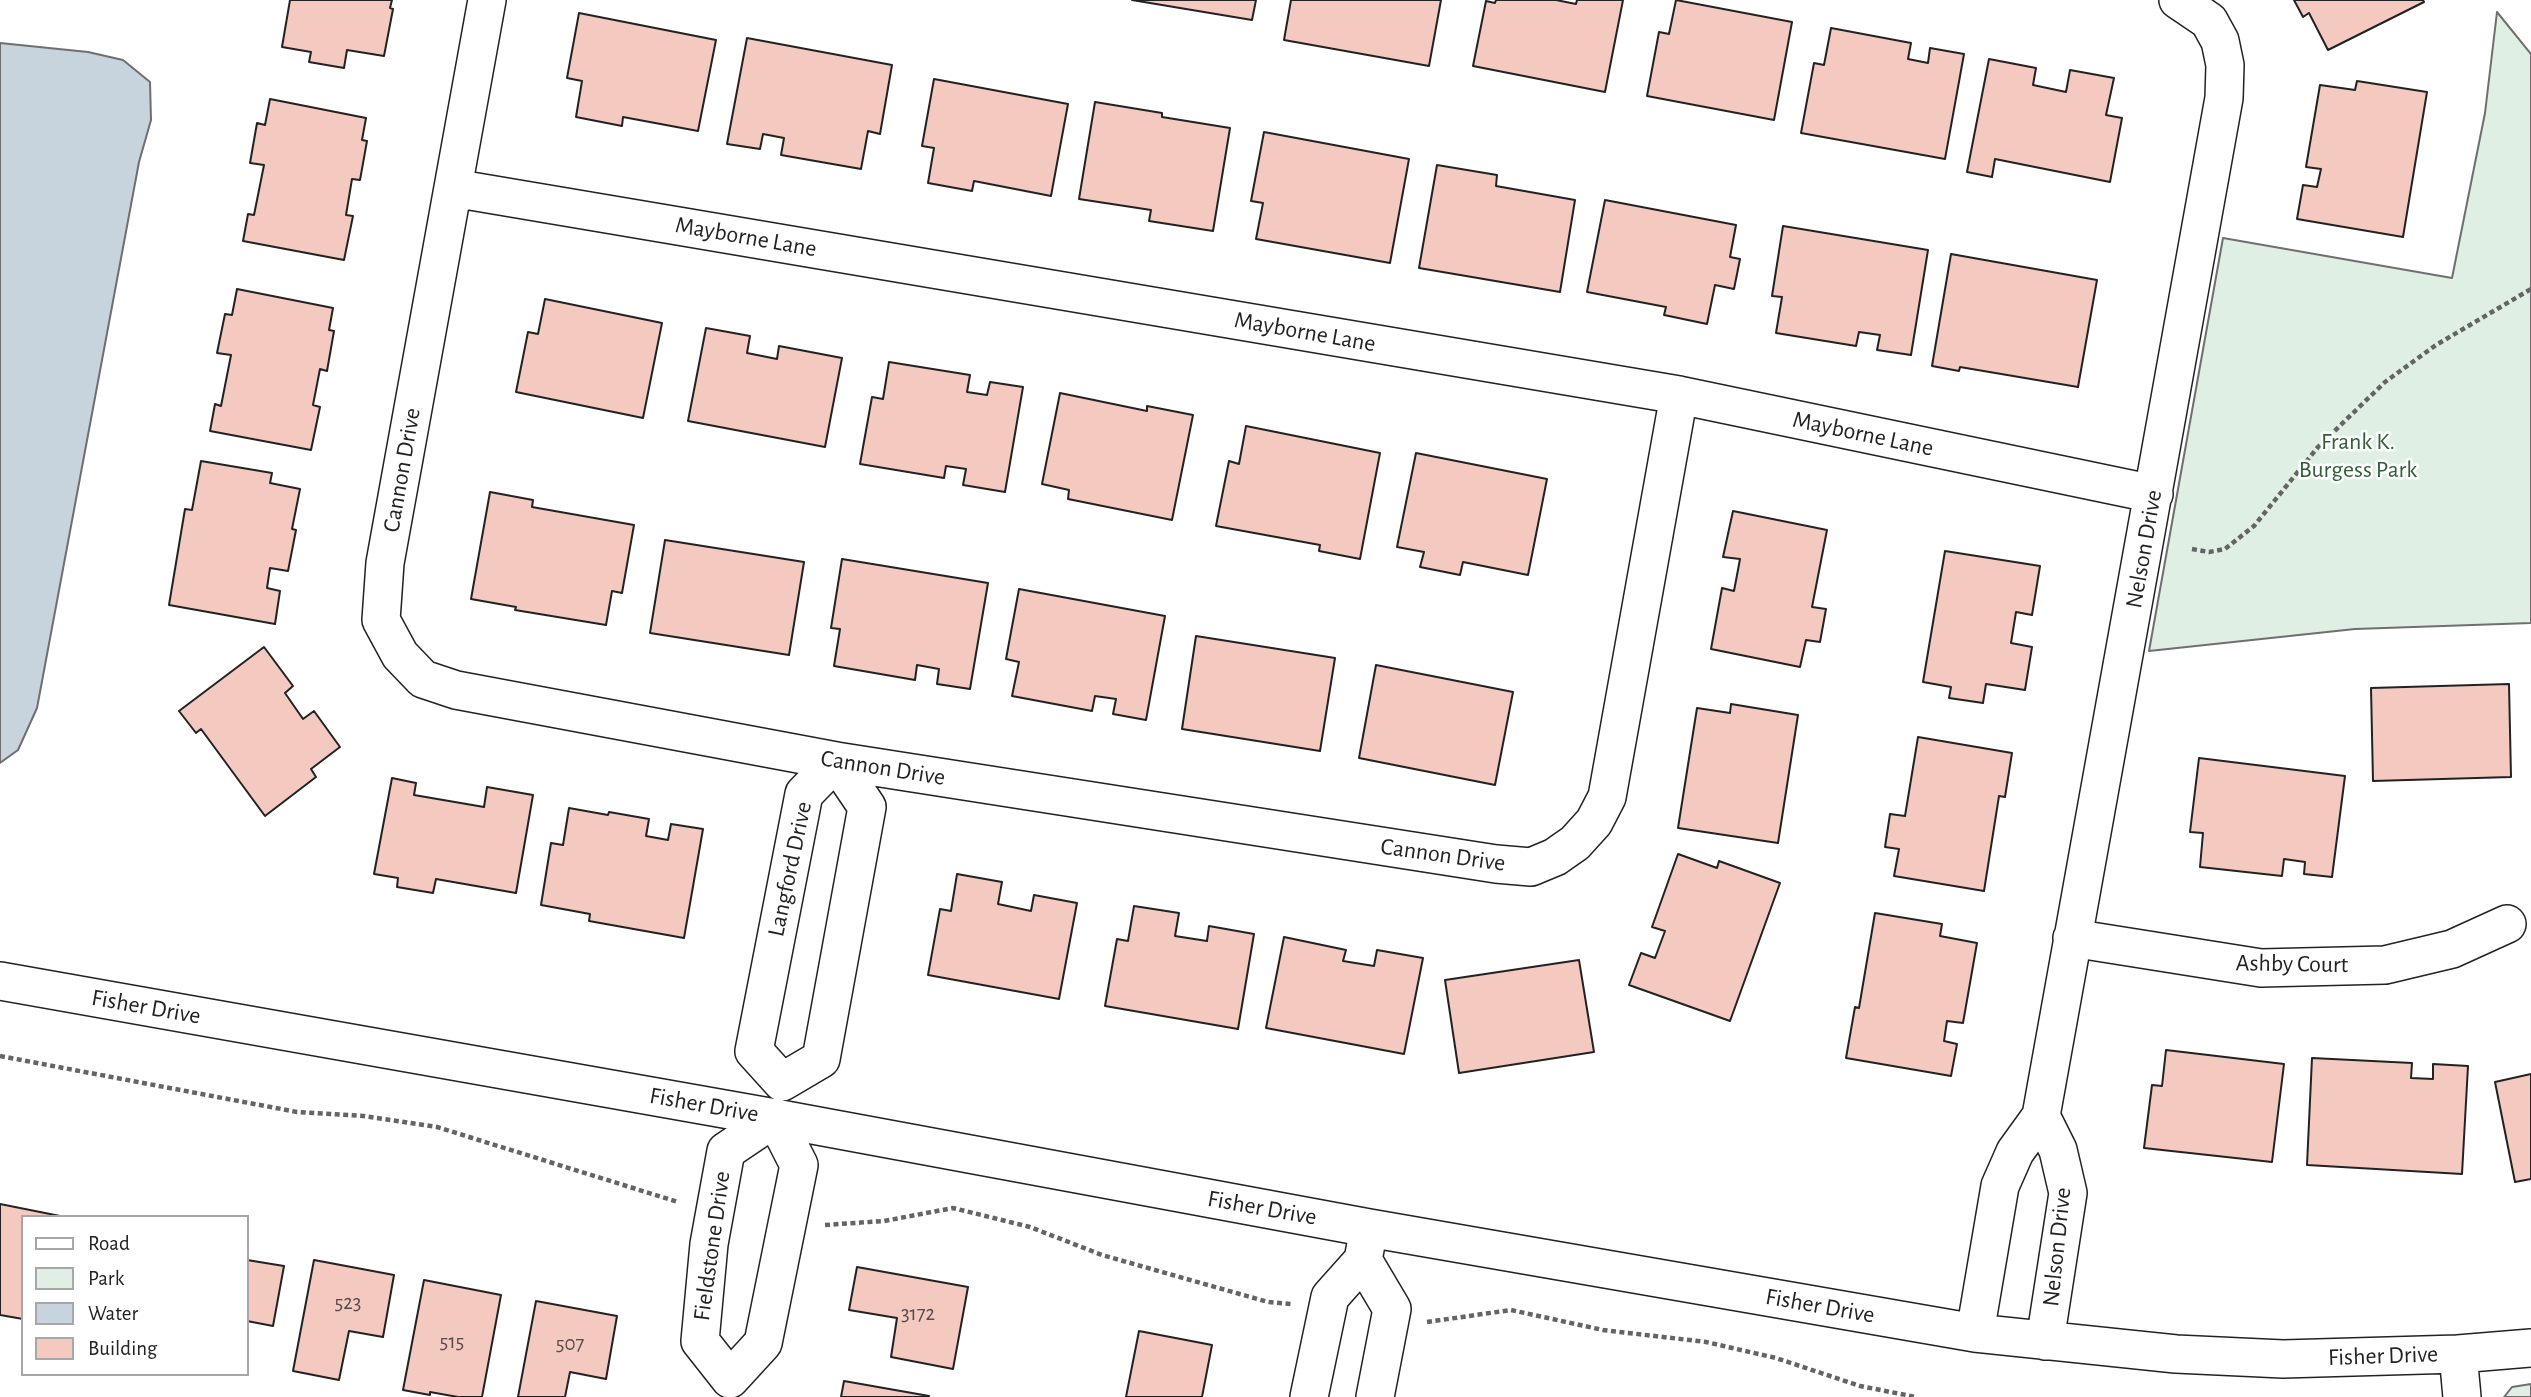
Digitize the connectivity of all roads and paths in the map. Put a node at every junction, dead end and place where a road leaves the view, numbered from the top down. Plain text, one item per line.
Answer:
1 (487, 0) edge
2 (2178, 0) edge
3 (453, 188) junction
4 (2531, 289) edge
5 (1679, 395) junction
6 (2154, 494) junction
7 (2192, 549) dead end
8 (836, 761) junction
9 (2507, 924) dead end
10 (2072, 938) junction
11 (0, 981) edge
12 (0, 1056) edge
13 (782, 1082) junction
14 (2042, 1116) junction
15 (775, 1118) junction
16 (687, 1205) dead end
17 (822, 1226) dead end
18 (1366, 1244) junction
19 (1297, 1304) dead end
20 (1421, 1322) dead end
21 (1975, 1334) junction
22 (2045, 1341) junction
23 (2531, 1348) edge
24 (2458, 1354) junction
25 (731, 1388) edge
26 (1309, 1397) edge
27 (1375, 1397) edge
28 (1916, 1397) edge
29 (2462, 1397) edge

1 - 3 street, Cannon Drive
2 - 6 street, Nelson Drive
3 - 5 street, Mayborne Lane
3 - 8 street, Cannon Drive
4 - 7 path
5 - 6 street, Mayborne Lane
5 - 8 street, Cannon Drive
6 - 10 street, Nelson Drive
8 - 13 street, Langford Drive
8 - 13 street
9 - 10 street, Ashby Court
10 - 14 street, Nelson Drive
11 - 15 street, Fisher Drive
12 - 16 path
13 - 15 street
14 - 21 street, Nelson Drive
14 - 22 street, Nelson Drive
15 - 18 street, Fisher Drive
15 - 25 street, Fieldstone Drive
15 - 25 street, Fieldstone Drive
17 - 19 path
18 - 21 street, Fisher Drive
18 - 26 street
18 - 27 street
20 - 28 path
21 - 22 street, Fisher Drive
22 - 24 street, Fisher Drive
23 - 24 street, Fisher Drive
24 - 29 street

